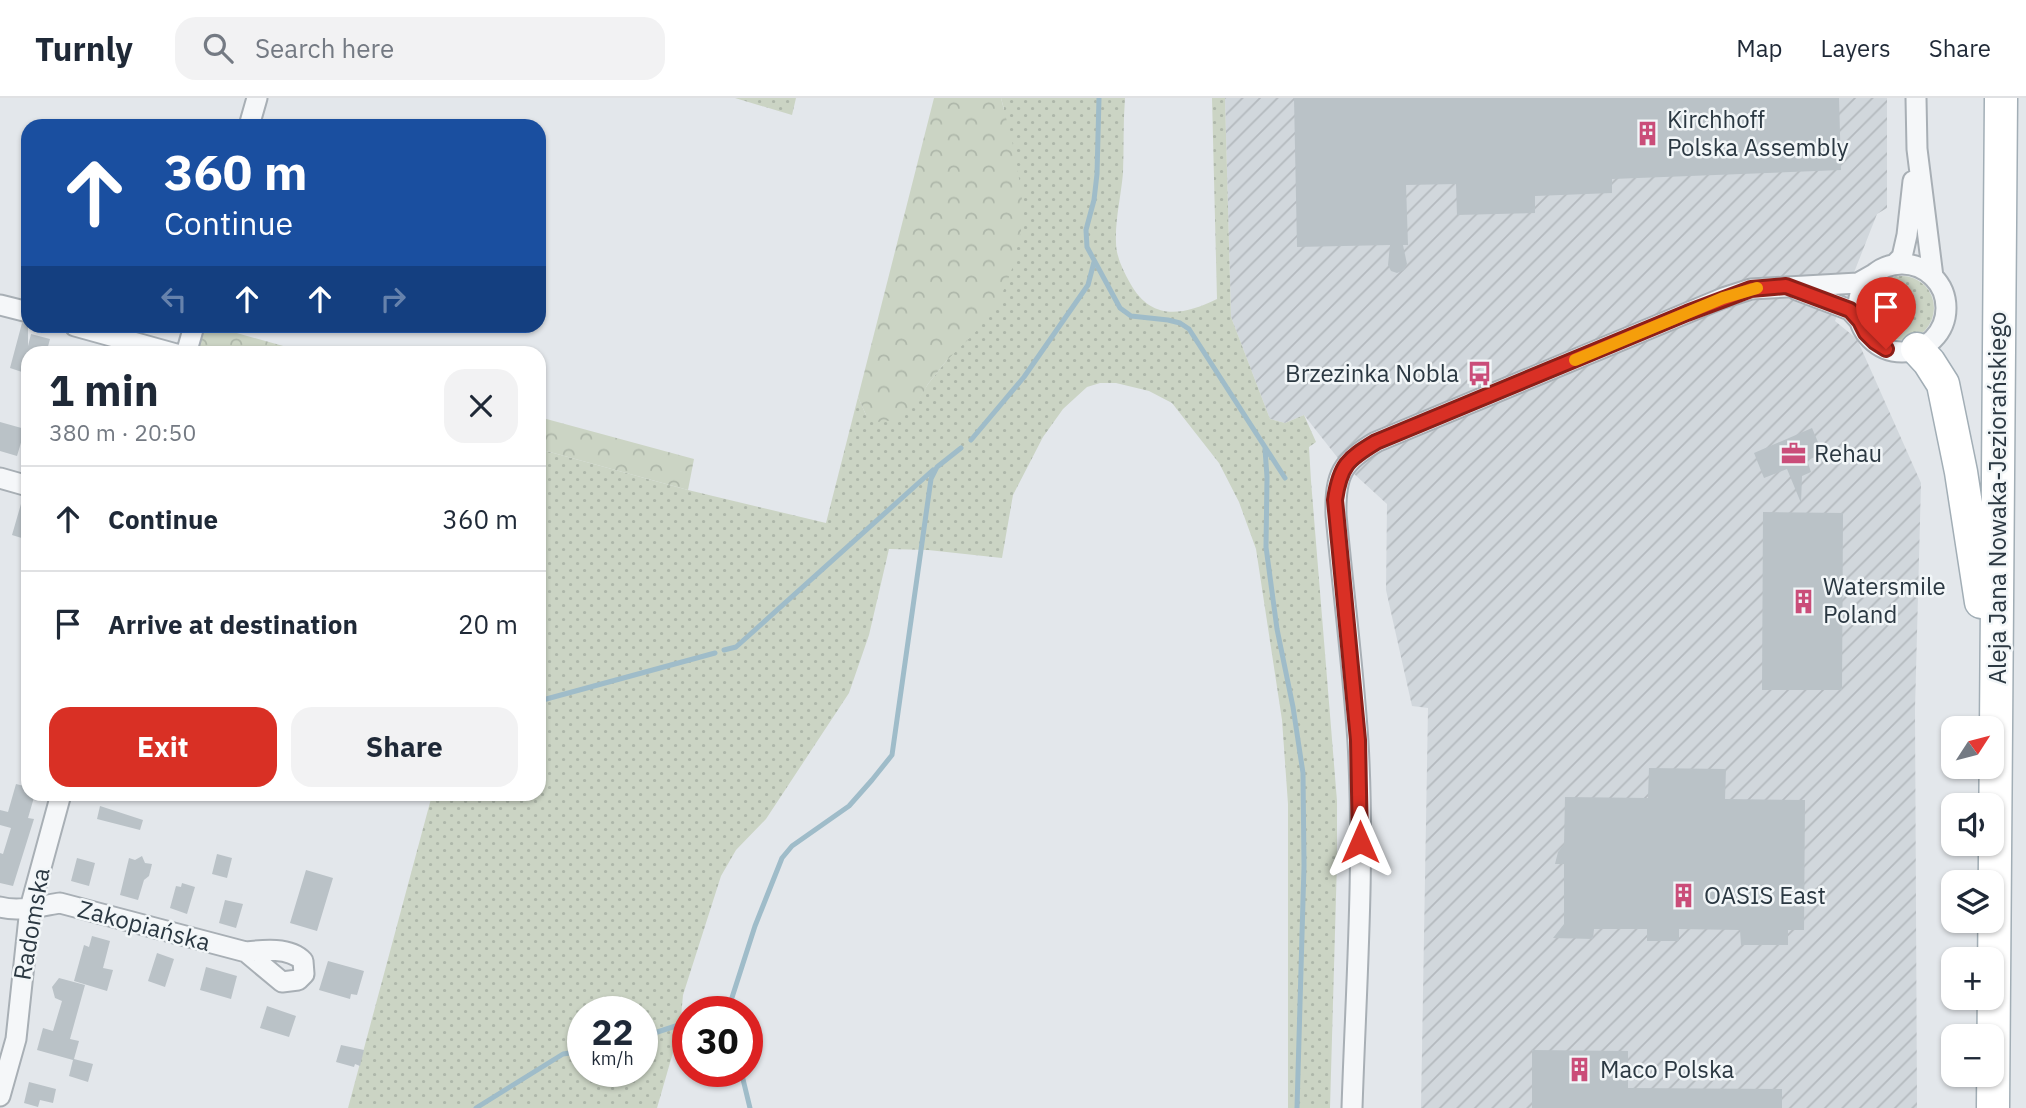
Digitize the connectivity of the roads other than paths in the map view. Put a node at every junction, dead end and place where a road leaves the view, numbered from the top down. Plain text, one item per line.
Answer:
1 (257, 98) edge
2 (1916, 98) edge
3 (2001, 98) edge
4 (251, 119) edge
5 (1917, 149) junction
6 (1894, 265) junction
7 (1874, 275) junction
8 (1933, 277) junction
9 (1786, 286) junction
10 (0, 305) edge
11 (21, 311) edge
12 (1860, 321) junction
13 (100, 333) edge
14 (147, 346) edge
15 (1917, 349) junction
16 (0, 478) edge
17 (21, 484) edge
18 (1996, 708) junction
19 (59, 801) edge
20 (0, 907) edge
21 (30, 908) junction
22 (246, 953) dead end
23 (0, 1096) edge
24 (1352, 1108) edge
25 (1993, 1108) edge

1 - 4 street
2 - 5 street
3 - 18 main road, Aleja Jana Nowaka-Jeziorańskiego
5 - 6 street
5 - 8 street
6 - 7 street
6 - 8 street
7 - 9 street
7 - 12 street
8 - 15 street
9 - 12 street
9 - 24 street
10 - 11 street
12 - 15 street
13 - 14 street
15 - 18 main road
16 - 17 street
18 - 25 main road, Aleja Jana Nowaka-Jeziorańskiego
19 - 21 street, Radomska
20 - 21 street, Zakopiańska
21 - 22 street, Zakopiańska
21 - 23 street, Radomska

